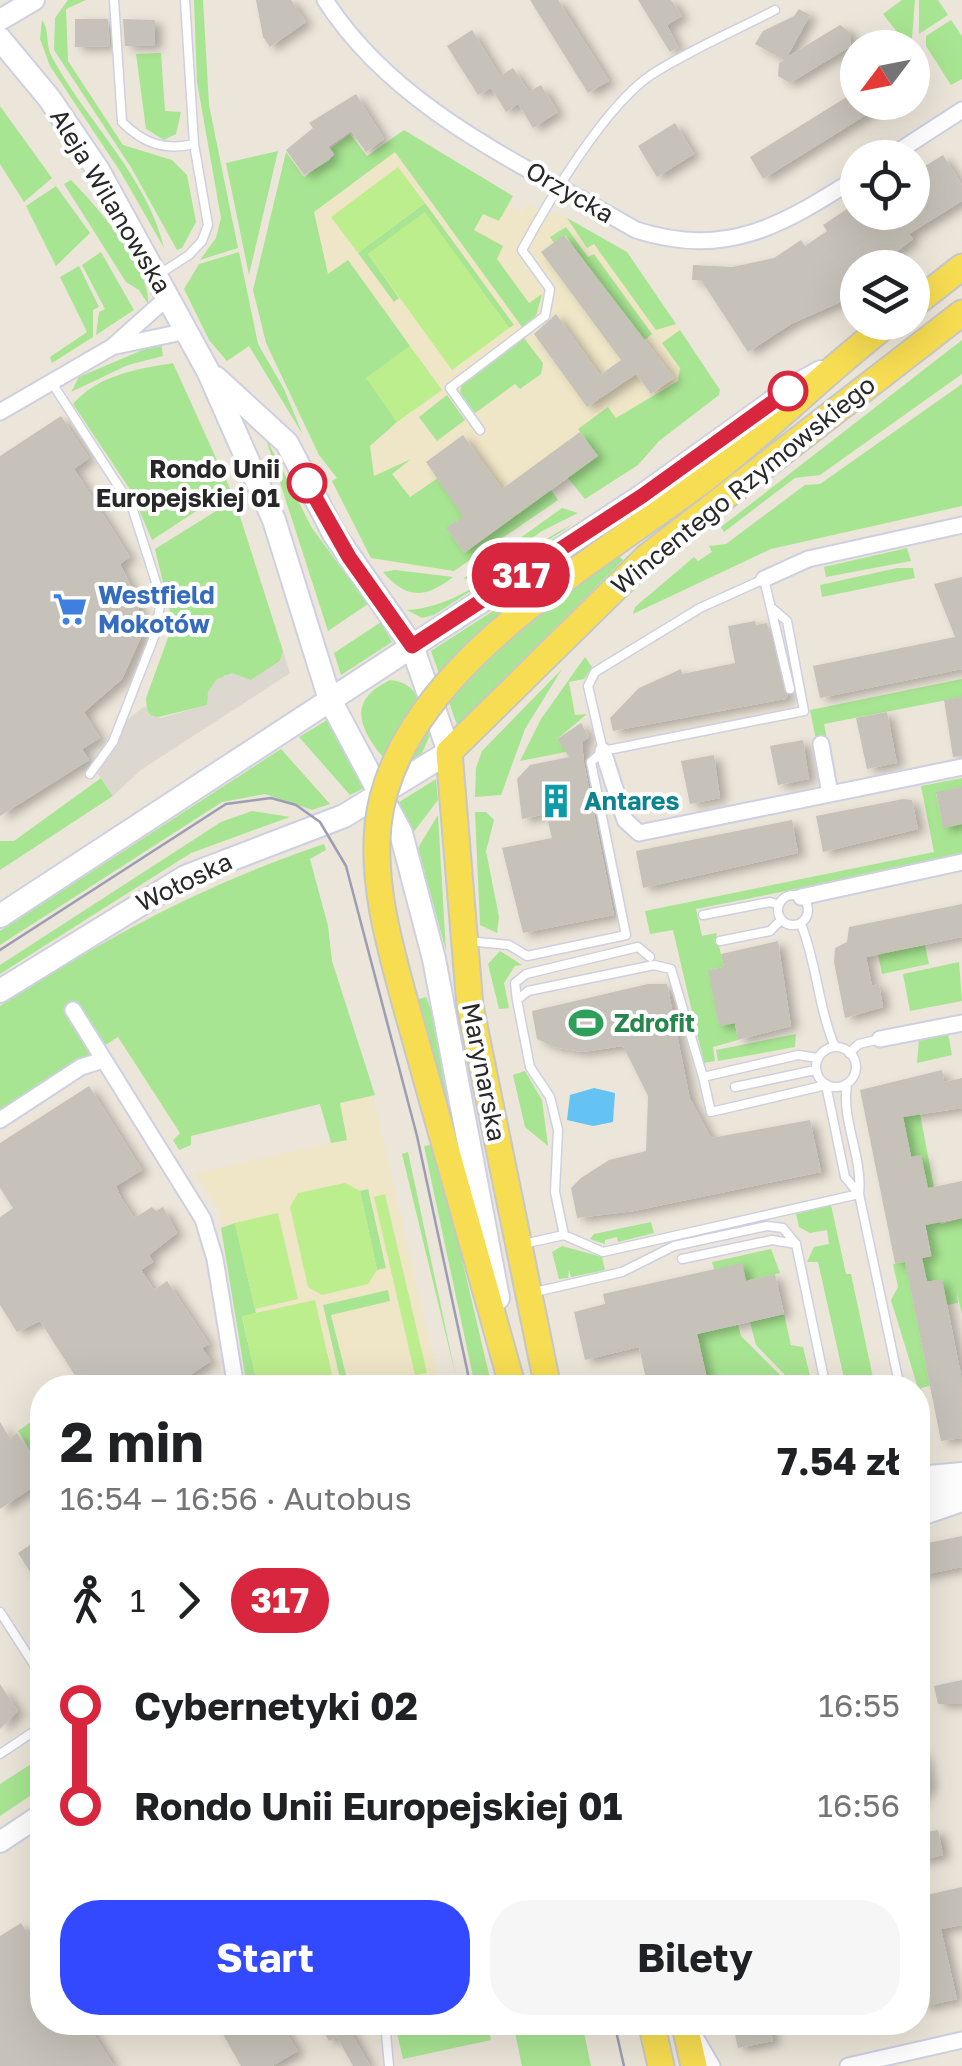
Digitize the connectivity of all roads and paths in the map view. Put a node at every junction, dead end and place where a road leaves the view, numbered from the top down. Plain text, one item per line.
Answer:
1 (11, 0) edge
2 (34, 0) edge
3 (114, 0) edge
4 (184, 0) edge
5 (325, 0) edge
6 (776, 10) dead end
7 (0, 16) edge
8 (0, 39) edge
9 (960, 116) edge
10 (919, 140) edge
11 (194, 144) junction
12 (562, 187) junction
13 (840, 188) edge
14 (962, 267) edge
15 (164, 285) junction
16 (930, 292) edge
17 (962, 313) edge
18 (188, 331) junction
19 (866, 340) edge
20 (112, 347) junction
21 (829, 368) junction
22 (209, 372) junction
23 (51, 382) junction
24 (0, 412) edge
25 (480, 430) dead end
26 (962, 525) edge
27 (764, 579) junction
28 (772, 609) junction
29 (412, 646) junction
30 (790, 689) dead end
31 (330, 700) junction
32 (821, 744) dead end
33 (603, 751) junction
34 (449, 752) junction
35 (962, 767) edge
36 (90, 774) dead end
37 (830, 794) junction
38 (380, 797) junction
39 (962, 862) edge
40 (801, 897) junction
41 (778, 905) junction
42 (1, 914) edge
43 (703, 916) dead end
44 (781, 920) junction
45 (801, 924) junction
46 (463, 941) junction
47 (720, 941) dead end
48 (650, 958) dead end
49 (0, 990) edge
50 (517, 1000) junction
51 (72, 1010) dead end
52 (962, 1023) edge
53 (880, 1039) joint
54 (835, 1047) junction
55 (849, 1053) junction
56 (818, 1058) junction
57 (104, 1060) junction
58 (815, 1070) junction
59 (703, 1077) junction
60 (847, 1084) junction
61 (826, 1085) junction
62 (735, 1087) dead end
63 (0, 1120) edge
64 (859, 1194) junction
65 (564, 1235) junction
66 (519, 1244) junction
67 (796, 1244) junction
68 (682, 1260) dead end
69 (529, 1293) junction
70 (508, 1360) junction
71 (234, 1375) edge
72 (511, 1375) edge
73 (545, 1375) edge
74 (823, 1375) edge
75 (897, 1375) edge
76 (962, 1473) edge
77 (930, 1476) edge
78 (962, 1487) edge
79 (930, 1494) edge
80 (962, 1501) edge
81 (930, 1512) edge
82 (0, 1612) edge
83 (30, 1658) edge
84 (30, 1734) edge
85 (0, 1754) edge
86 (30, 1822) edge
87 (0, 1842) edge
88 (386, 2035) edge
89 (654, 2035) edge
90 (688, 2035) edge
91 (694, 2035) edge
92 (962, 2040) edge
93 (390, 2066) edge
94 (661, 2066) edge
95 (694, 2066) edge
96 (712, 2066) edge
97 (848, 2066) edge

1 - 7 street
2 - 7 street
3 - 11 lane
4 - 11 lane
5 - 12 street, Orzycka
6 - 12 lane
8 - 15 main road, Aleja Wilanowska
9 - 10 street
11 - 15 lane
12 - 13 street, Orzycka
12 - 25 lane
14 - 16 main road
15 - 18 main road, Aleja Wilanowska
15 - 20 street
17 - 34 main road, Wincentego Rzymowskiego
18 - 20 street
18 - 22 main road, Aleja Wilanowska
19 - 21 main road, Wincentego Rzymowskiego
20 - 23 street
21 - 29 main road, Wincentego Rzymowskiego
21 - 70 main road, Marynarska, bridge
22 - 29 main road, Aleja Wilanowska
22 - 31 main road, Aleja Wilanowska
23 - 24 street
23 - 36 lane
26 - 27 street
27 - 28 lane
27 - 33 lane
28 - 30 lane
28 - 33 lane
29 - 31 main road, Wincentego Rzymowskiego
29 - 34 main road, Aleja Wilanowska
31 - 38 main road, Marynarska
31 - 42 main road
32 - 37 street
33 - 37 street
33 - 46 lane
34 - 38 main road, Wołoska
34 - 46 main road, Marynarska
35 - 37 street
38 - 49 main road, Wołoska
38 - 70 main road, Marynarska
39 - 40 street
40 - 41 lane
40 - 45 lane
41 - 43 lane
41 - 44 lane
44 - 45 lane
44 - 47 lane
45 - 54 lane
46 - 66 main road, Marynarska
48 - 50 lane
50 - 59 lane
50 - 65 lane
51 - 57 street
52 - 53 street
53 - 55 lane
54 - 55 lane
54 - 56 lane
55 - 60 lane
56 - 58 lane
56 - 59 lane
57 - 63 street
57 - 71 street
58 - 61 lane
58 - 62 lane
59 - 61 lane
60 - 61 lane
60 - 64 lane
61 - 64 lane
64 - 65 lane
64 - 75 lane
65 - 66 lane
66 - 69 main road, Marynarska
67 - 68 lane
67 - 69 lane
67 - 74 lane
69 - 73 main road, Marynarska
70 - 72 main road, Marynarska
76 - 77 street
78 - 79 street
80 - 81 street
82 - 83 lane
84 - 85 lane
86 - 87 street
88 - 93 lane
89 - 94 main road
90 - 95 main road
91 - 96 street
92 - 97 street

